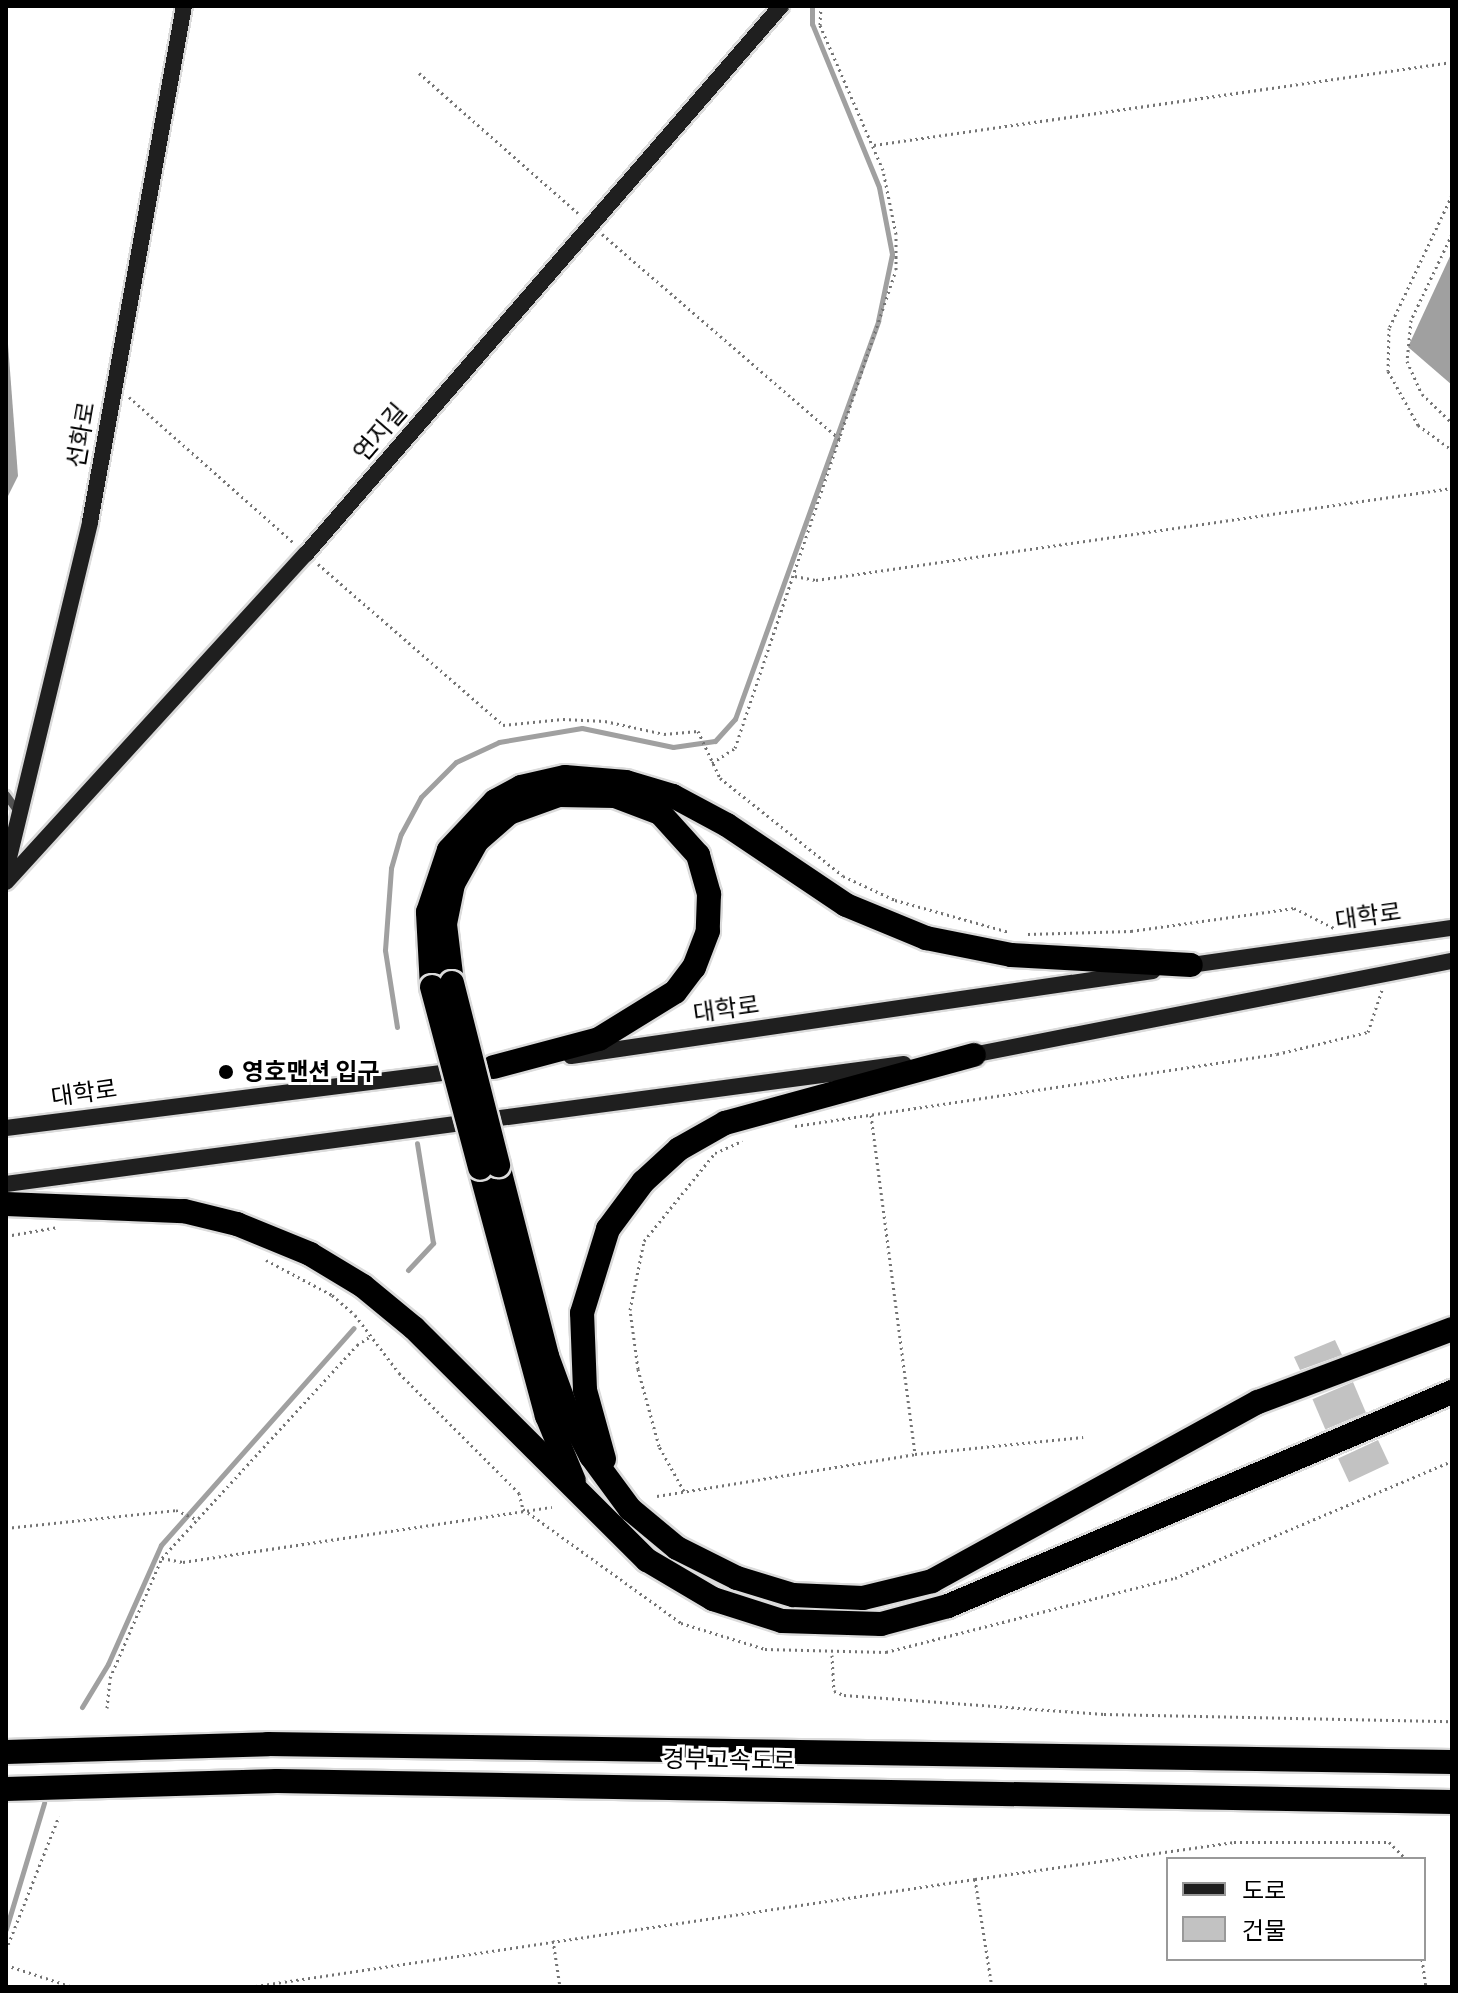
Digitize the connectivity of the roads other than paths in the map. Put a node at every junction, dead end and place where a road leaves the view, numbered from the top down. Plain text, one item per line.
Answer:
1 (184, 6) edge
2 (781, 6) edge
3 (6, 795) edge
4 (20, 814) junction
5 (6, 870) edge
6 (6, 882) edge
7 (1452, 928) edge
8 (1452, 961) edge
9 (1191, 965) junction
10 (442, 985) junction
11 (974, 1055) junction
12 (494, 1067) junction
13 (6, 1128) edge
14 (489, 1167) junction
15 (6, 1184) edge
16 (6, 1204) edge
17 (1452, 1329) edge
18 (1452, 1395) edge
19 (624, 1501) junction
20 (599, 1515) junction
21 (6, 1752) edge
22 (1452, 1762) edge
23 (6, 1789) edge
24 (1452, 1802) edge

1 - 4 main road, 선화로
2 - 6 main road, 연지길
3 - 4 lane
4 - 5 main road, 선화로
7 - 9 main road, 대학로
8 - 11 main road
9 - 10 highway
9 - 12 main road, 대학로
10 - 12 highway
10 - 14 highway, bridge
11 - 15 main road
11 - 19 highway
12 - 13 main road, 대학로
14 - 19 highway
14 - 20 highway
16 - 20 highway
17 - 19 highway
18 - 20 highway
21 - 22 highway, 경부고속도로
23 - 24 highway, 경부고속도로

